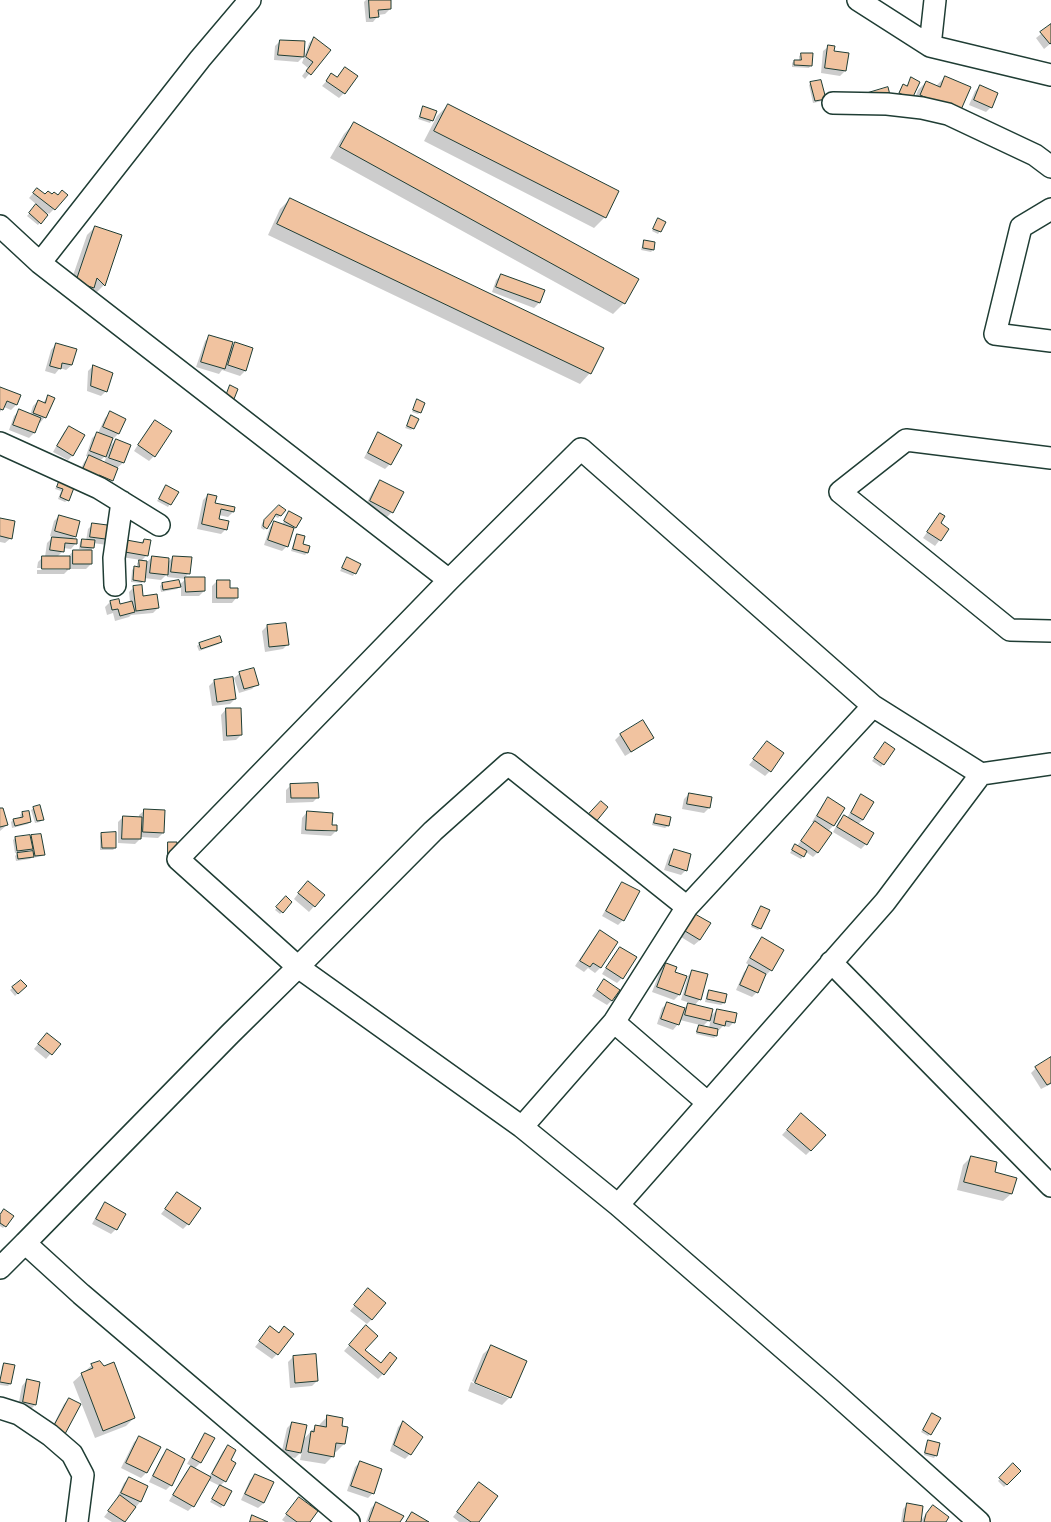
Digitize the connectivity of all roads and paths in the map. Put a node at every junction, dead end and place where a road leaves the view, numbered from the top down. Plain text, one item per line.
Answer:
1 (250, 0) edge
2 (858, 0) edge
3 (935, 0) edge
4 (930, 46) junction
5 (1051, 75) edge
6 (833, 103) dead end
7 (1051, 167) edge
8 (1051, 209) edge
9 (4, 233) edge
10 (40, 262) junction
11 (1051, 341) edge
12 (0, 443) edge
13 (1051, 458) edge
14 (122, 502) junction
15 (158, 525) dead end
16 (449, 580) junction
17 (115, 585) dead end
18 (1051, 631) edge
19 (873, 706) junction
20 (1051, 764) edge
21 (981, 774) junction
22 (687, 907) junction
23 (831, 962) junction
24 (298, 967) junction
25 (614, 1022) junction
26 (708, 1103) junction
27 (522, 1127) junction
28 (1051, 1186) edge
29 (618, 1205) junction
30 (25, 1243) junction
31 (0, 1268) edge
32 (0, 1408) edge
33 (78, 1522) edge
34 (349, 1522) edge
35 (979, 1522) edge

1 - 10 street
2 - 4 street
3 - 4 street
4 - 5 street
6 - 7 street
8 - 11 street
9 - 10 street
10 - 16 street
12 - 14 street
13 - 18 street
14 - 15 street
14 - 17 street
16 - 19 street
16 - 24 street
19 - 21 street
19 - 22 street
20 - 21 street
21 - 23 street
22 - 24 street
22 - 25 street
23 - 26 street
23 - 28 street
24 - 27 street
24 - 30 street
25 - 26 street
25 - 27 street
26 - 29 street
27 - 29 street
29 - 35 street
30 - 31 street
30 - 34 street
32 - 33 street

